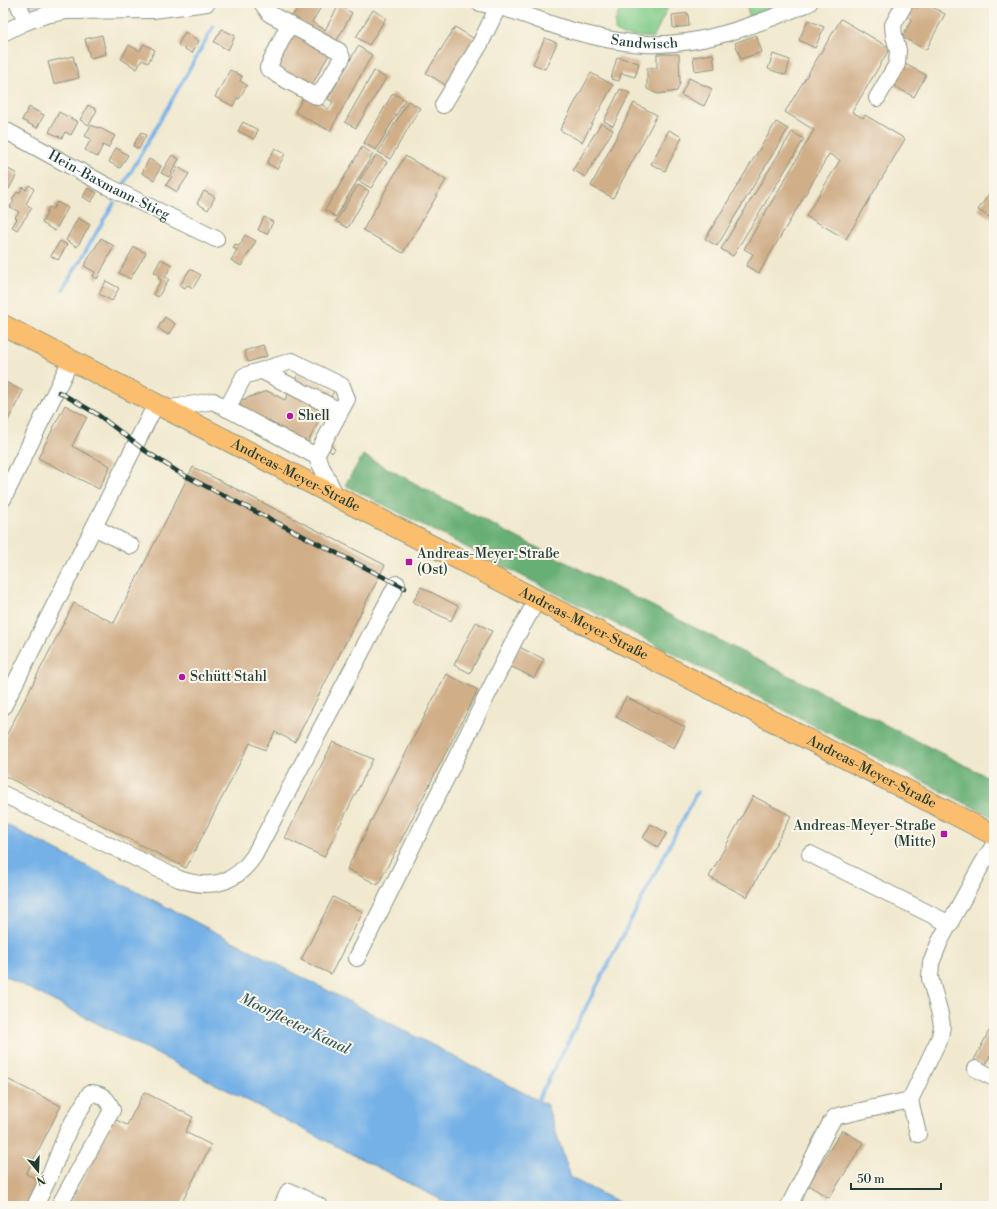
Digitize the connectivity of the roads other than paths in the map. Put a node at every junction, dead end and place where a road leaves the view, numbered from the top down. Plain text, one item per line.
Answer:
1 (18, 3) edge
2 (207, 3) edge
3 (262, 3) edge
4 (480, 3) edge
5 (809, 3) edge
6 (905, 3) edge
7 (498, 7) junction
8 (26, 22) junction
9 (289, 24) junction
10 (3, 33) edge
11 (877, 98) dead end
12 (443, 105) dead end
13 (3, 129) edge
14 (216, 239) dead end
15 (3, 325) edge
16 (70, 360) junction
17 (262, 370) junction
18 (161, 406) junction
19 (227, 409) junction
20 (340, 411) junction
21 (316, 456) junction
22 (336, 496) junction
23 (3, 499) edge
24 (94, 527) junction
25 (131, 546) dead end
26 (397, 584) dead end
27 (537, 600) junction
28 (3, 707) edge
29 (3, 794) edge
30 (994, 835) edge
31 (994, 845) edge
32 (810, 854) dead end
33 (950, 924) junction
34 (357, 958) dead end
35 (976, 1069) dead end
36 (994, 1078) edge
37 (910, 1100) junction
38 (918, 1134) dead end
39 (36, 1206) edge
40 (59, 1206) edge
41 (282, 1206) edge
42 (319, 1206) edge
43 (789, 1206) edge

1 - 8 street
2 - 8 street
3 - 9 street
4 - 7 street, Sandwisch
5 - 7 street, Sandwisch
6 - 11 street
7 - 12 street
8 - 10 street
9 - 9 street
13 - 14 street, Hein-Baxmann-Stieg
15 - 16 main road, Andreas-Meyer-Straße
16 - 18 main road, Andreas-Meyer-Straße
16 - 23 street
17 - 19 street
17 - 20 street
17 - 20 street
18 - 19 street
18 - 22 main road, Andreas-Meyer-Straße
18 - 24 street
19 - 21 street
20 - 21 street
21 - 22 street
22 - 27 main road, Andreas-Meyer-Straße
24 - 25 street
24 - 28 street
26 - 29 street
27 - 30 main road, Andreas-Meyer-Straße
27 - 34 street
31 - 33 street
32 - 33 street
33 - 37 street
35 - 36 street
37 - 38 street
37 - 43 street
39 - 40 street
41 - 42 street

